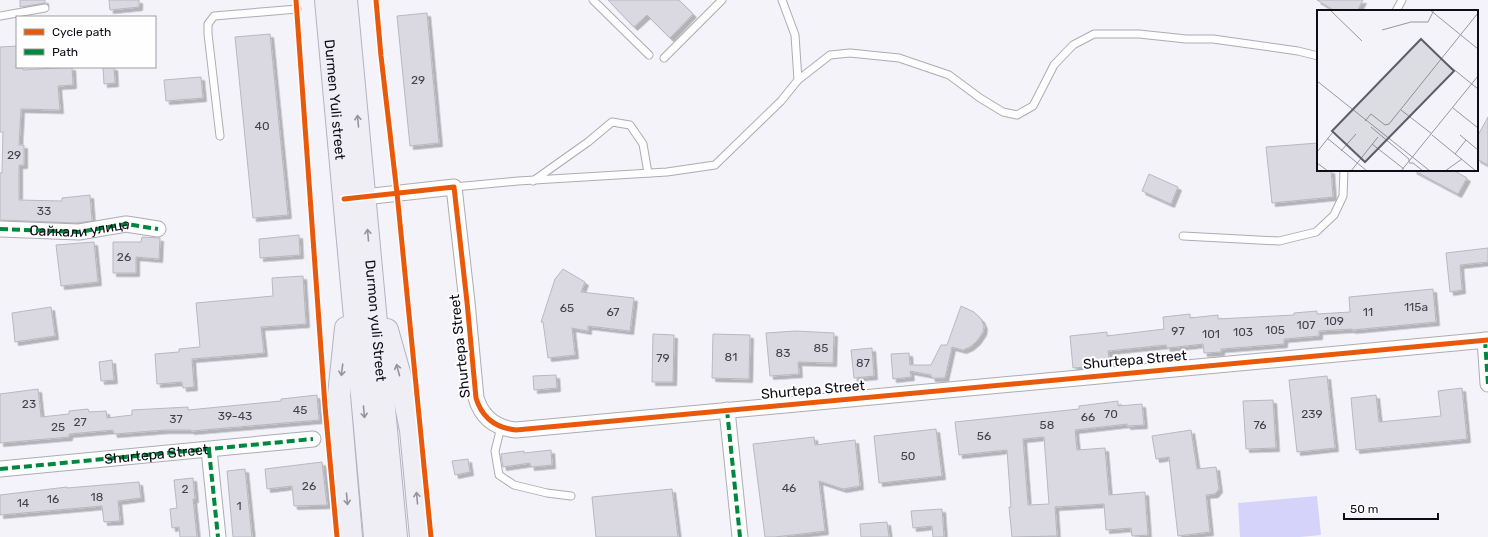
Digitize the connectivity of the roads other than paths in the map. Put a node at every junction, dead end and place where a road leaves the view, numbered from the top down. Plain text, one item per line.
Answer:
1 (326, 0) edge
2 (346, 0) edge
3 (593, 0) edge
4 (722, 0) edge
5 (782, 0) edge
6 (1402, 0) edge
7 (45, 8) dead end
8 (297, 9) dead end
9 (1397, 10) edge
10 (0, 16) edge
11 (649, 55) dead end
12 (1317, 56) edge
13 (664, 58) dead end
14 (798, 80) junction
15 (220, 136) dead end
16 (1344, 171) edge
17 (648, 174) junction
18 (533, 181) junction
19 (454, 187) junction
20 (354, 198) junction
21 (0, 229) edge
22 (158, 229) dead end
23 (1183, 236) dead end
24 (361, 274) junction
25 (1486, 340) edge
26 (1488, 384) edge
27 (727, 410) junction
28 (501, 427) junction
29 (313, 439) dead end
30 (209, 450) junction
31 (0, 468) edge
32 (571, 496) dead end
33 (218, 537) edge
34 (350, 537) edge
35 (375, 537) edge
36 (396, 537) edge
37 (421, 537) edge
38 (740, 537) edge

1 - 20 main road, Durmen Yuli street
20 -> 2 main road, Durmen Yuli street
3 - 11 lane
4 - 13 lane
5 - 14 lane
6 - 9 lane
7 - 10 lane
8 - 15 lane
12 - 14 lane
14 - 17 lane
16 - 23 lane
17 - 18 lane
17 - 18 lane
18 - 19 lane
19 - 20 street
19 - 28 street, Shurtepa Street
20 - 24 main road, Durmon yuli Street
21 - 22 street, Сайкали улица
24 -> 34 main road
24 -> 35 main road, Durmon yuli Street
24 - 36 main road, Durmon yuli Street
37 -> 24 main road
25 - 26 street
25 - 27 street, Shurtepa Street
27 - 28 street, Shurtepa Street
27 - 38 street
28 - 32 lane
29 - 30 street, Shurtepa Street
30 - 31 street, Shurtepa Street
30 - 33 street

